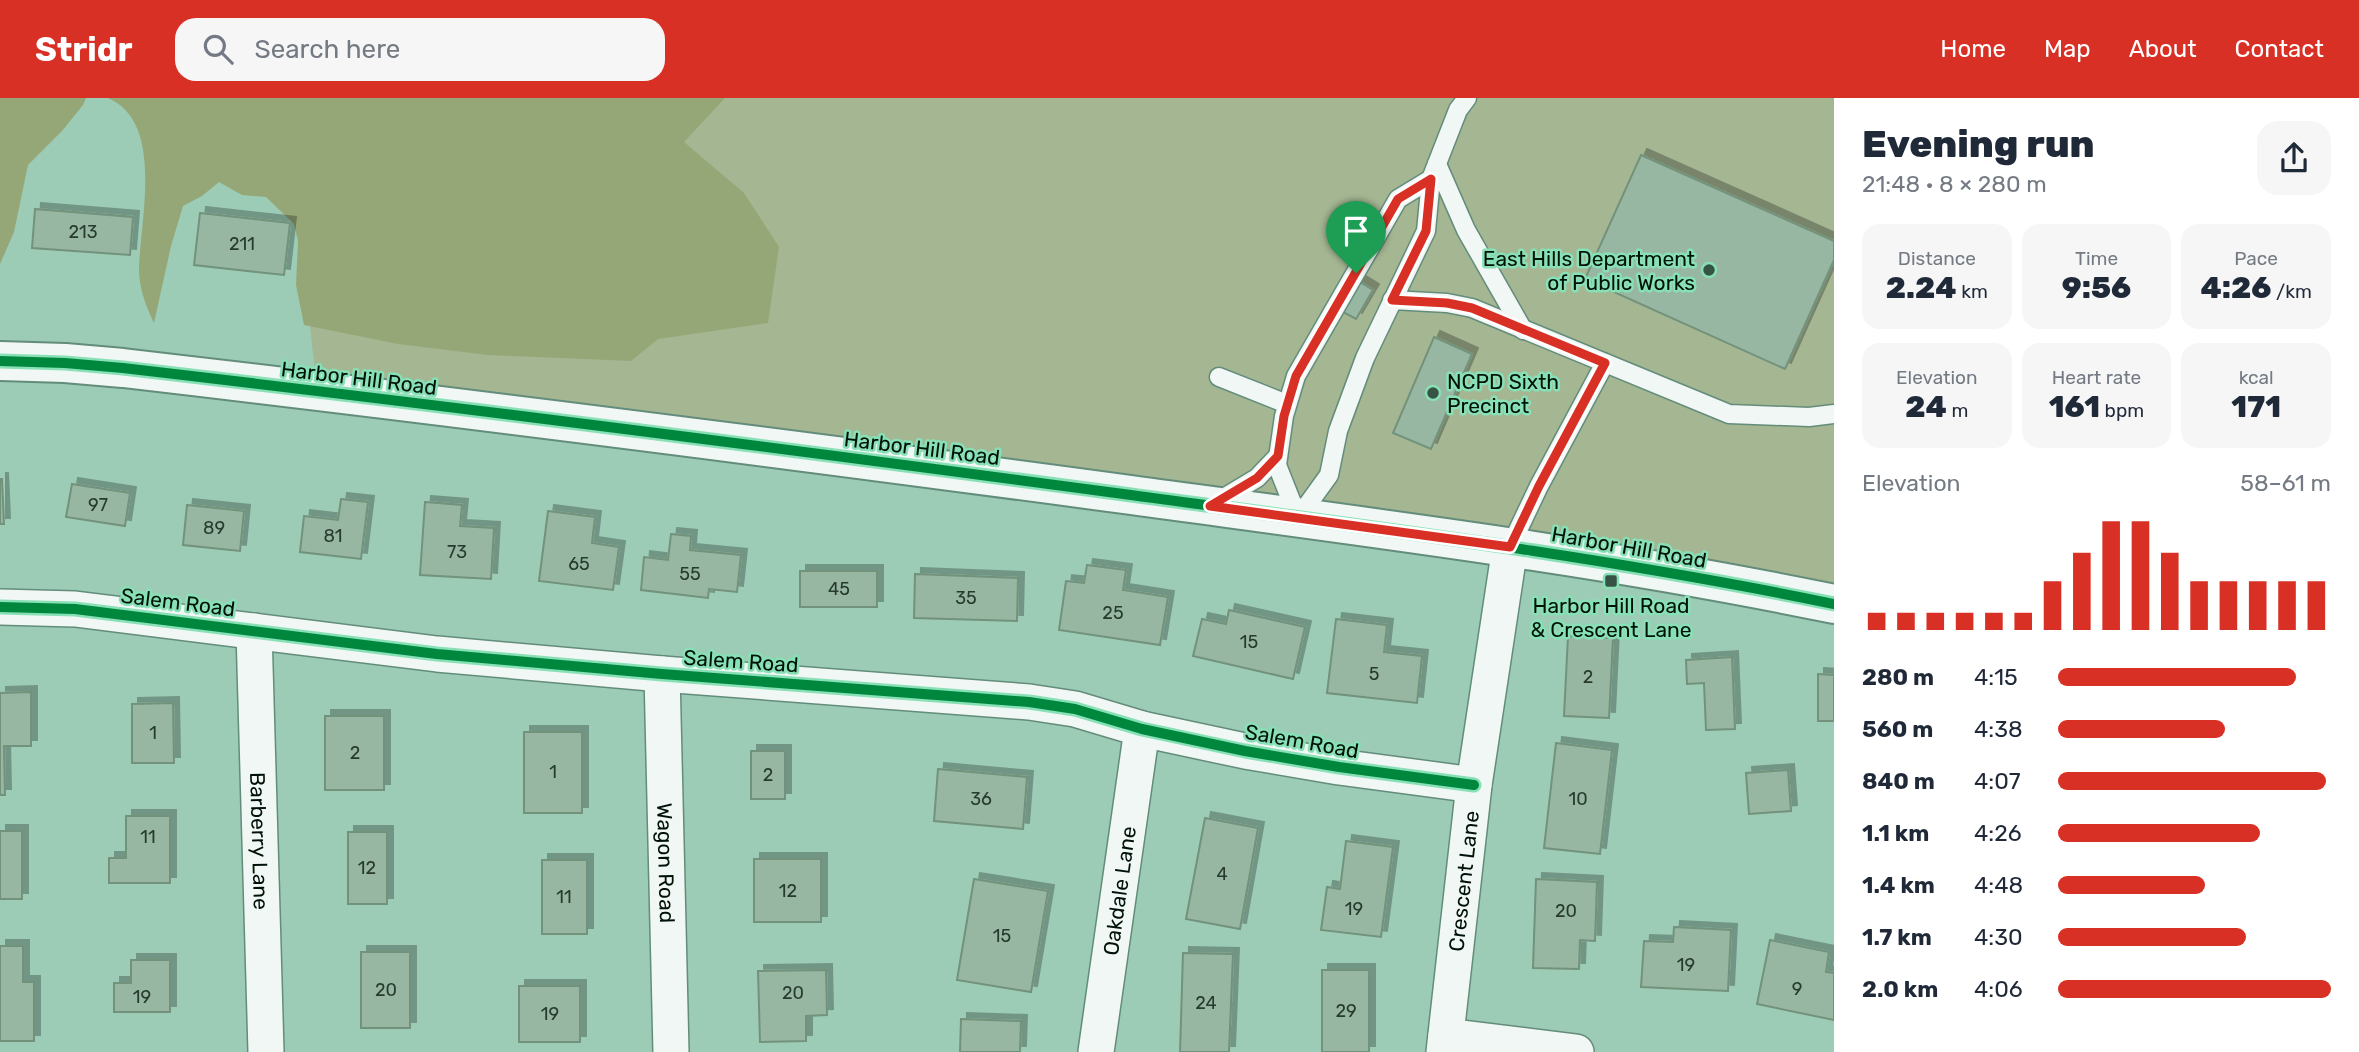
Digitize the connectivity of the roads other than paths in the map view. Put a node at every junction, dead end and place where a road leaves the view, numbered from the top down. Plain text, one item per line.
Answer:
1 (1467, 98) edge
2 (1434, 171) junction
3 (1392, 300) junction
4 (1523, 330) junction
5 (0, 361) edge
6 (1605, 363) junction
7 (1219, 377) dead end
8 (1287, 404) junction
9 (1834, 414) edge
10 (1278, 456) junction
11 (1210, 506) junction
12 (1298, 518) junction
13 (1510, 547) junction
14 (1834, 604) edge
15 (0, 607) edge
16 (254, 631) junction
17 (662, 674) junction
18 (1142, 729) junction
19 (1474, 785) junction
20 (1445, 1044) edge
21 (266, 1052) edge
22 (671, 1052) edge
23 (1096, 1052) edge
24 (1576, 1052) edge

1 - 2 lane
2 - 3 lane
2 - 4 lane
2 - 8 lane
3 - 4 lane
3 - 12 lane
4 - 6 lane
5 - 11 street, Harbor Hill Road
6 - 9 lane
6 - 13 lane
7 - 8 lane
8 - 10 lane
10 - 11 lane
10 - 12 lane
11 - 12 street, Harbor Hill Road
12 - 13 street, Harbor Hill Road
13 - 14 street, Harbor Hill Road
13 - 19 street, Crescent Lane
15 - 16 street, Salem Road
16 - 17 street, Salem Road
16 - 21 street, Barberry Lane
17 - 18 street, Salem Road
17 - 22 street, Wagon Road
18 - 19 street, Salem Road
18 - 23 street, Oakdale Lane
19 - 20 street, Crescent Lane
20 - 24 street

